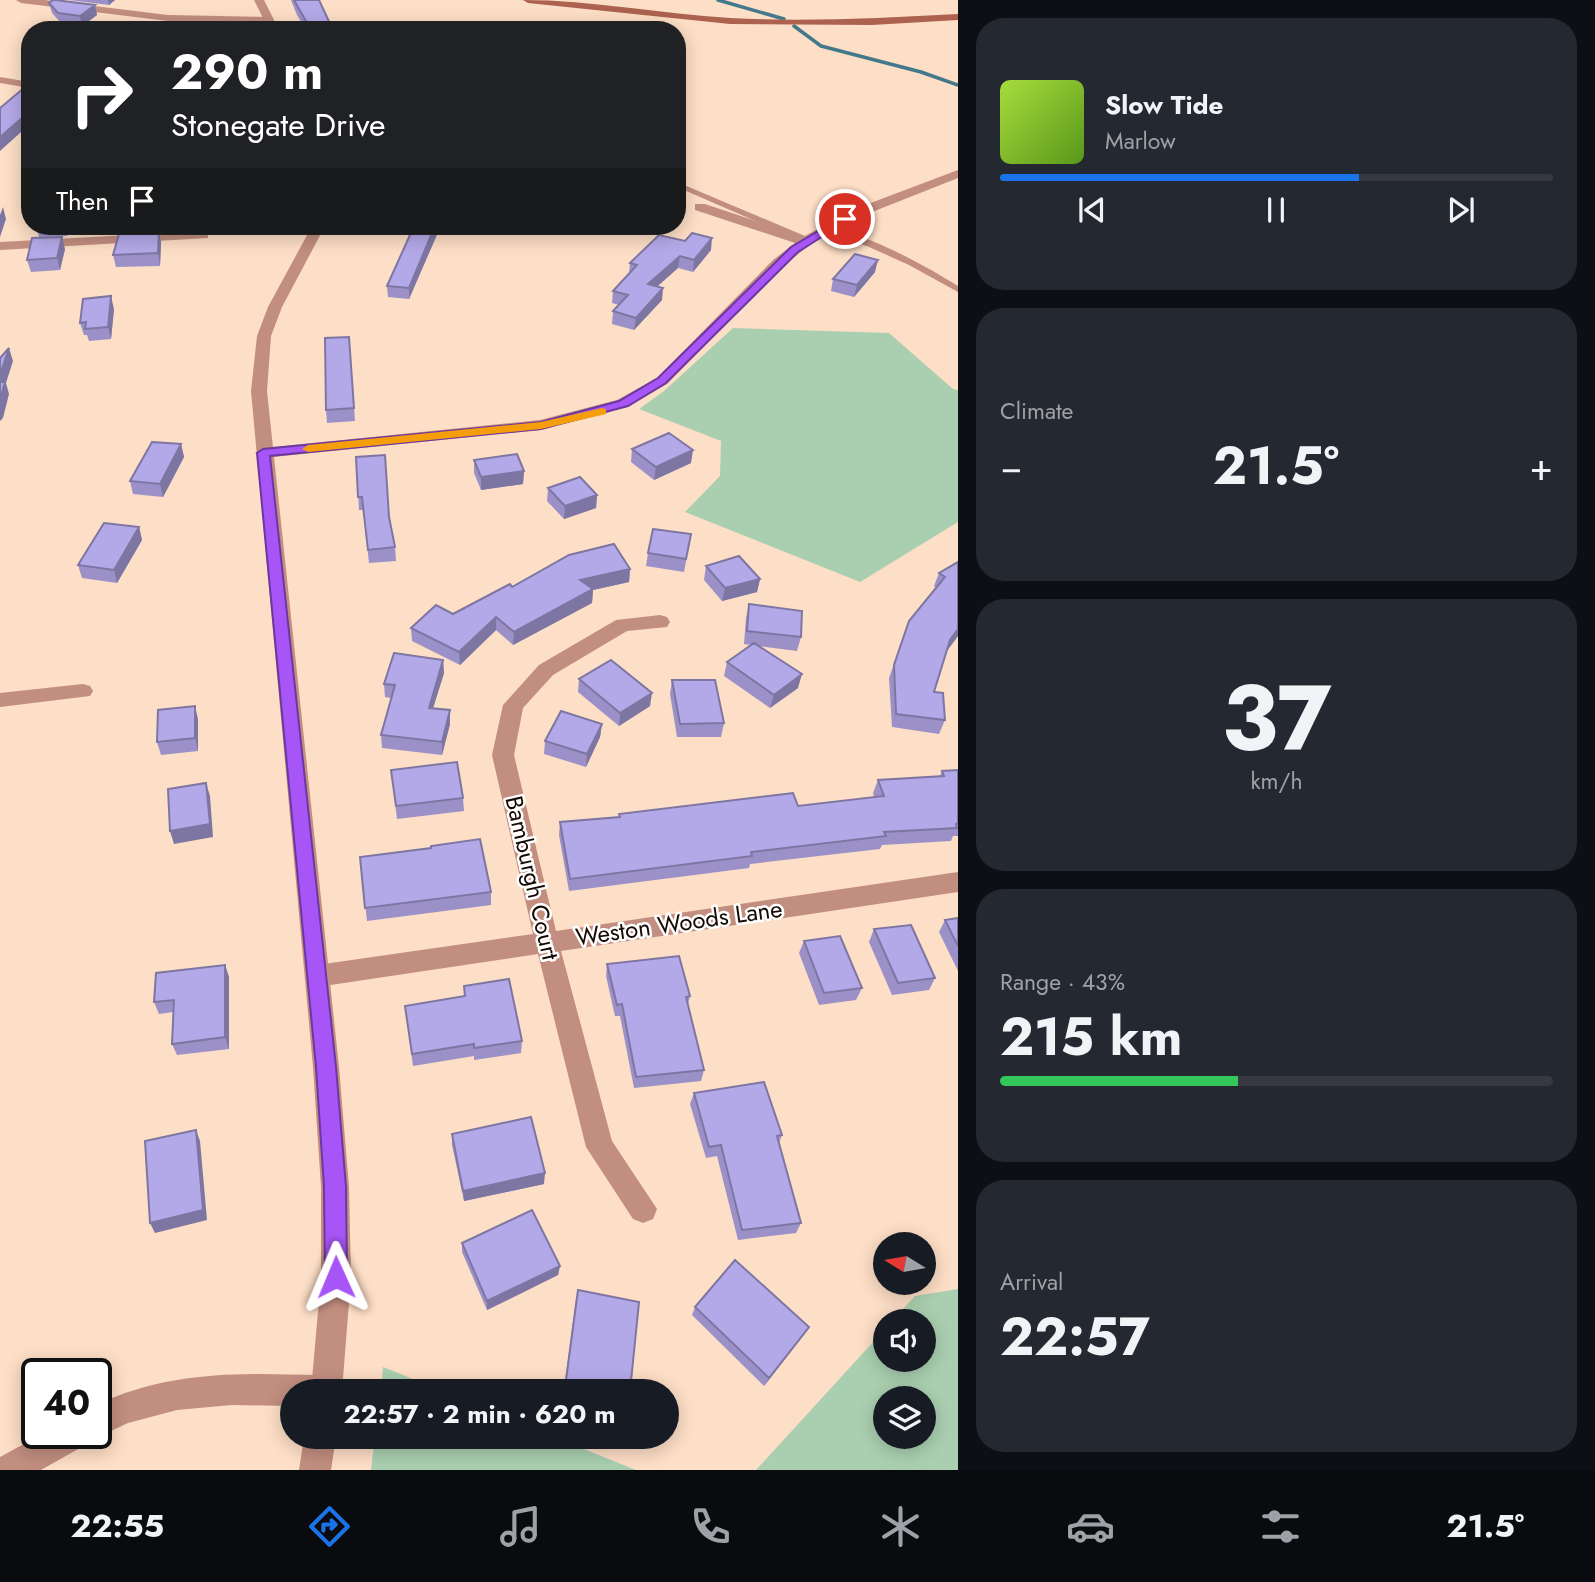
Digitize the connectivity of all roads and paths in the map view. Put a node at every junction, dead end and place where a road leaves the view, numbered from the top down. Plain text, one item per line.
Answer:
1 (21, 0) edge
2 (259, 0) edge
3 (528, 0) edge
4 (958, 17) edge
5 (213, 21) edge
6 (270, 21) edge
7 (0, 80) edge
8 (21, 83) edge
9 (21, 86) edge
10 (10, 92) dead end
11 (958, 174) edge
12 (686, 188) edge
13 (700, 206) dead end
14 (822, 230) junction
15 (101, 235) edge
16 (203, 235) dead end
17 (313, 235) edge
18 (100, 240) junction
19 (806, 241) junction
20 (0, 246) edge
21 (958, 290) edge
22 (263, 453) junction
23 (660, 622) dead end
24 (83, 691) dead end
25 (0, 700) edge
26 (958, 882) edge
27 (547, 942) junction
28 (317, 976) junction
29 (643, 1209) dead end
30 (328, 1379) edge
31 (280, 1390) edge
32 (112, 1415) edge
33 (47, 1449) edge
34 (318, 1449) edge
35 (9, 1470) edge
36 (315, 1470) edge

1 - 5 street
2 - 6 street
3 - 4 main road
7 - 8 street
9 - 10 street
11 - 14 street
12 - 19 lane
13 - 19 street
14 - 19 street
14 - 21 lane
15 - 18 street
16 - 18 street
17 - 22 street
18 - 20 street
19 - 22 street
22 - 28 street
23 - 27 street, Bamburgh Court
24 - 25 street
26 - 27 street, Weston Woods Lane
27 - 28 street, Weston Woods Lane
27 - 29 street, Bamburgh Court
28 - 30 street
31 - 32 street
33 - 35 street
34 - 36 street

